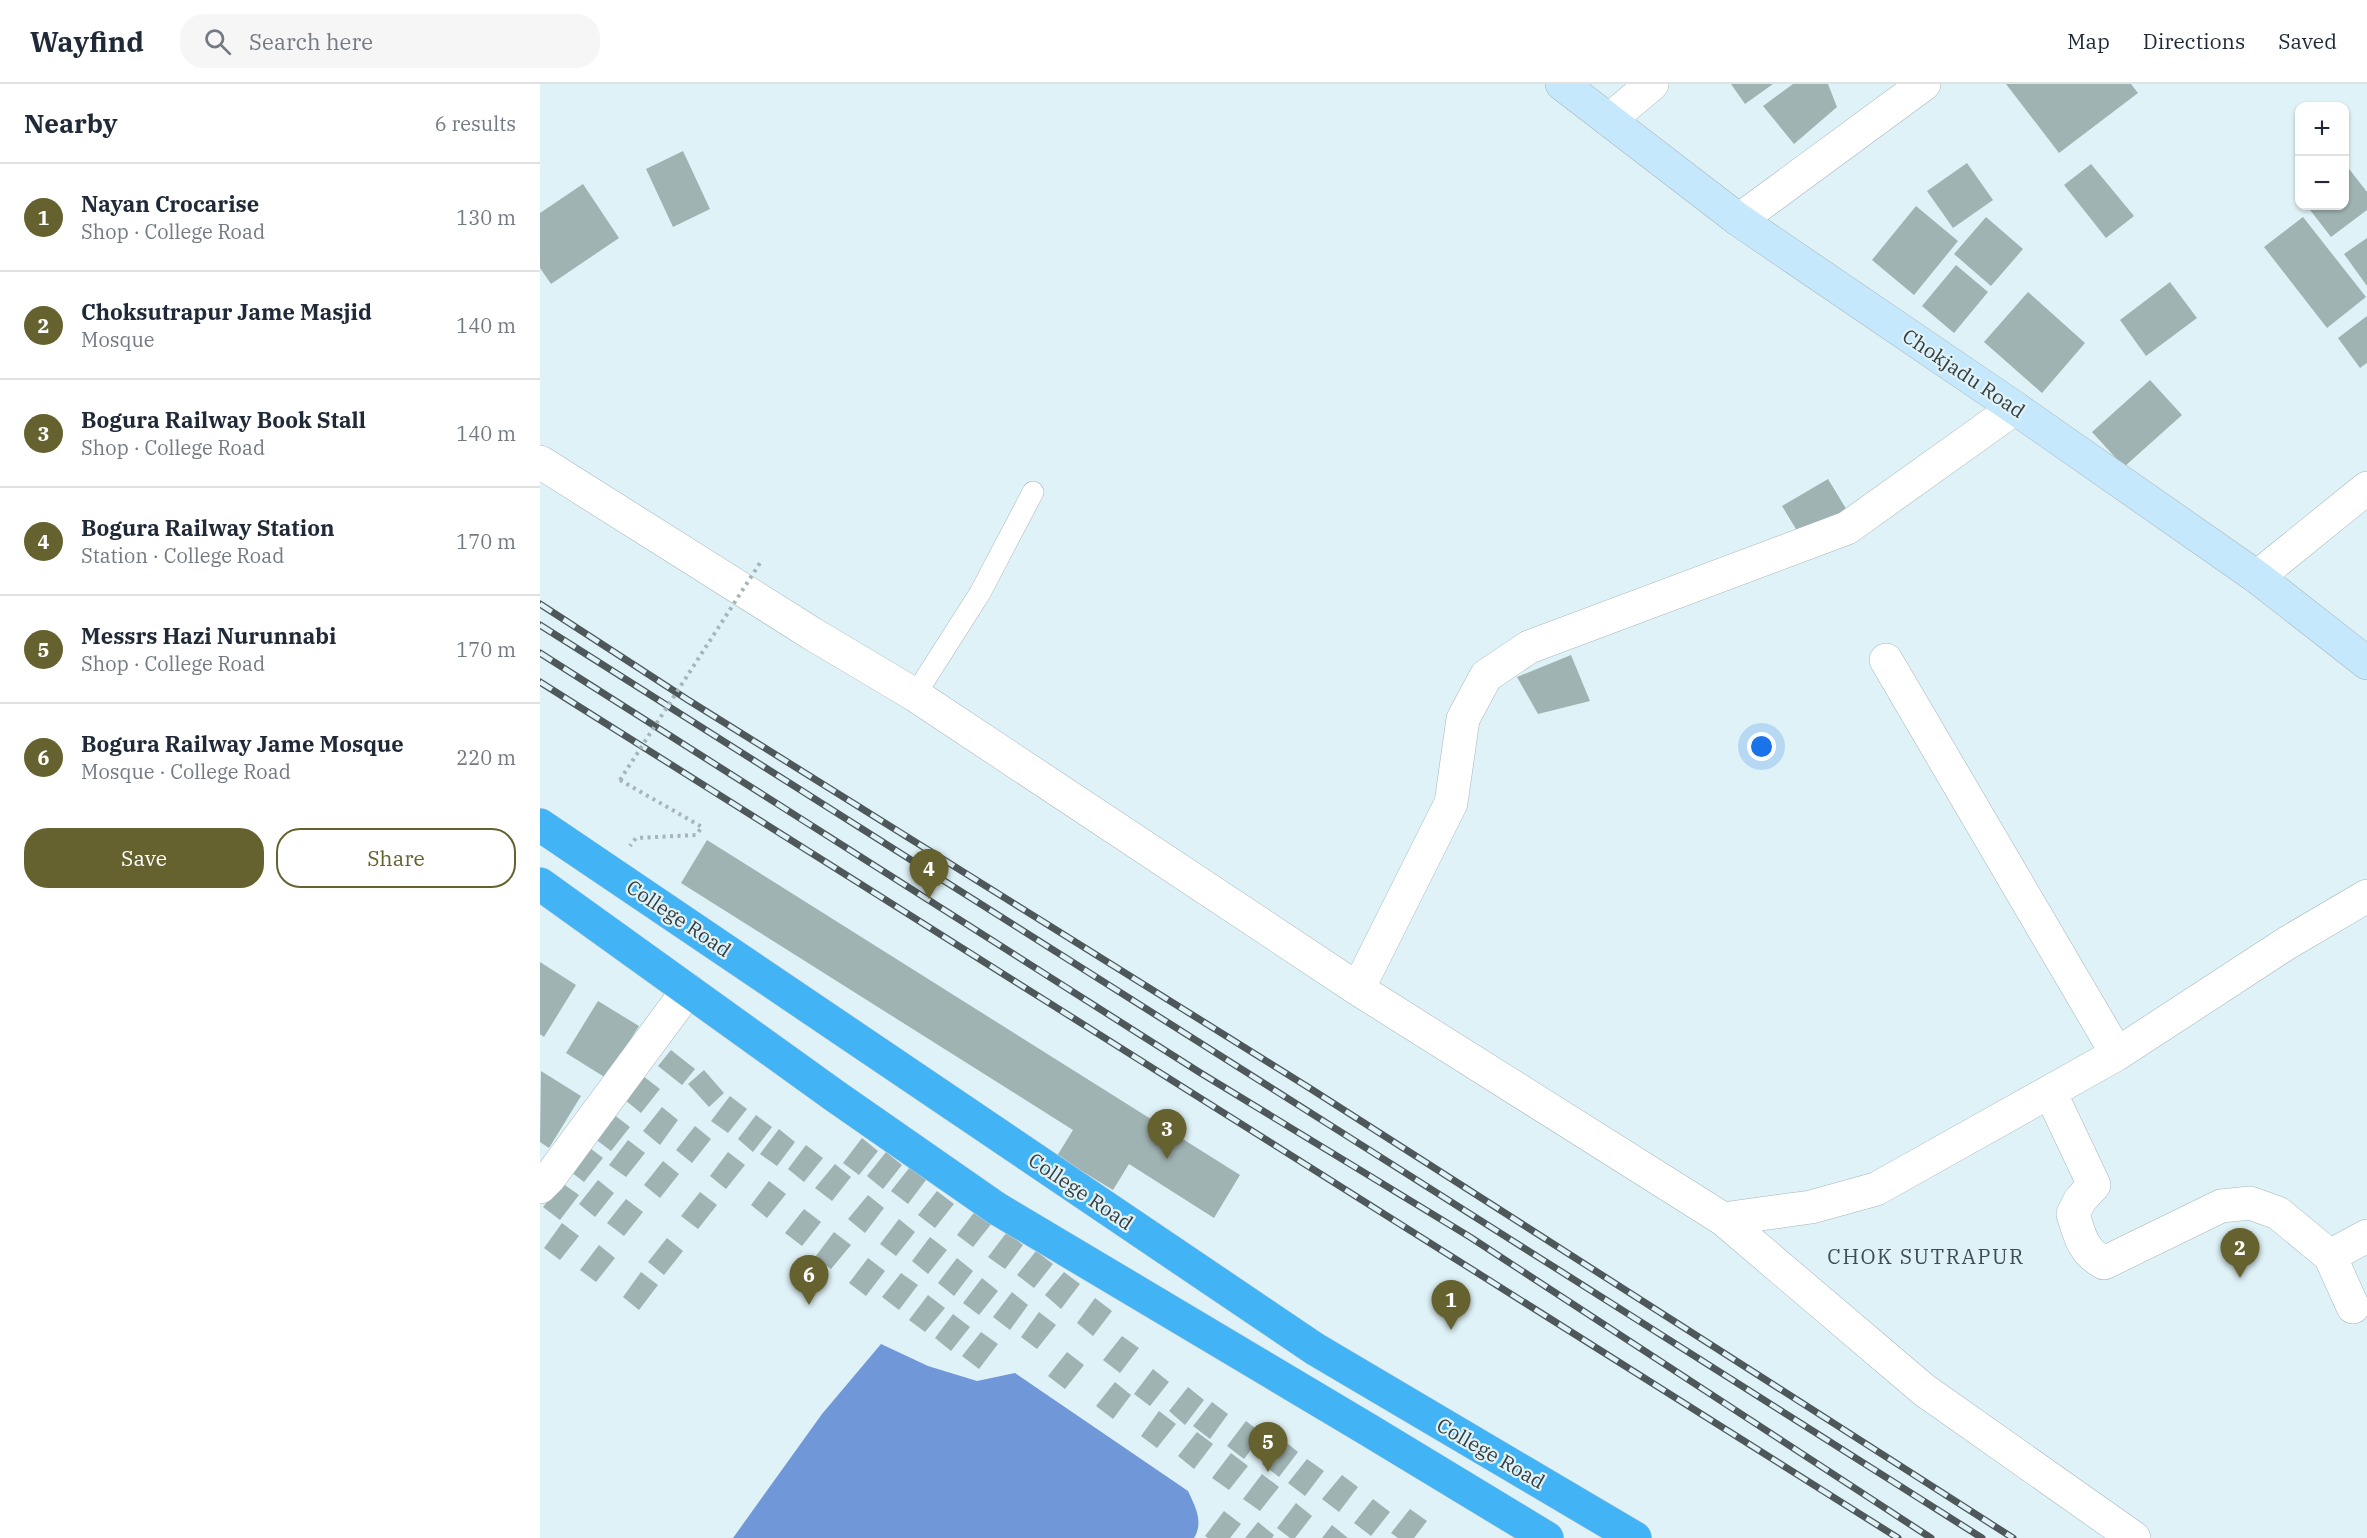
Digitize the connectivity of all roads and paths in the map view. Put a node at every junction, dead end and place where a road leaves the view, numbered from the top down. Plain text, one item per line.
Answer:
1 (1562, 84) edge
2 (1652, 84) edge
3 (1924, 84) edge
4 (1610, 120) junction
5 (1738, 220) junction
6 (2015, 408) junction
7 (540, 462) edge
8 (2367, 488) edge
9 (1033, 492) dead end
10 (760, 562) dead end
11 (2257, 577) junction
12 (1886, 660) dead end
13 (2367, 663) edge
14 (915, 695) junction
15 (540, 825) edge
16 (609, 871) junction
17 (540, 884) edge
18 (2367, 896) edge
19 (1358, 988) junction
20 (688, 990) junction
21 (2117, 1054) junction
22 (2050, 1092) junction
23 (540, 1187) edge
24 (1723, 1219) junction
25 (2367, 1236) edge
26 (2330, 1256) junction
27 (2353, 1308) dead end
28 (1547, 1538) edge
29 (1635, 1538) edge
30 (2134, 1538) edge

1 - 4 street, Chokjadu Road
2 - 4 street
3 - 5 street
4 - 5 street, Chokjadu Road
5 - 6 street, Chokjadu Road
6 - 11 street, Chokjadu Road
6 - 19 street
7 - 14 street
8 - 11 street
9 - 14 lane
10 - 16 path, bridge
11 - 13 street, Chokjadu Road
12 - 21 street
14 - 19 street
15 - 16 highway, College Road
16 - 29 highway, College Road
17 - 20 highway
18 - 21 street
19 - 24 street
20 - 23 street
20 - 28 highway
21 - 22 street
22 - 24 street
22 - 26 street
24 - 30 street
25 - 26 street
26 - 27 street

